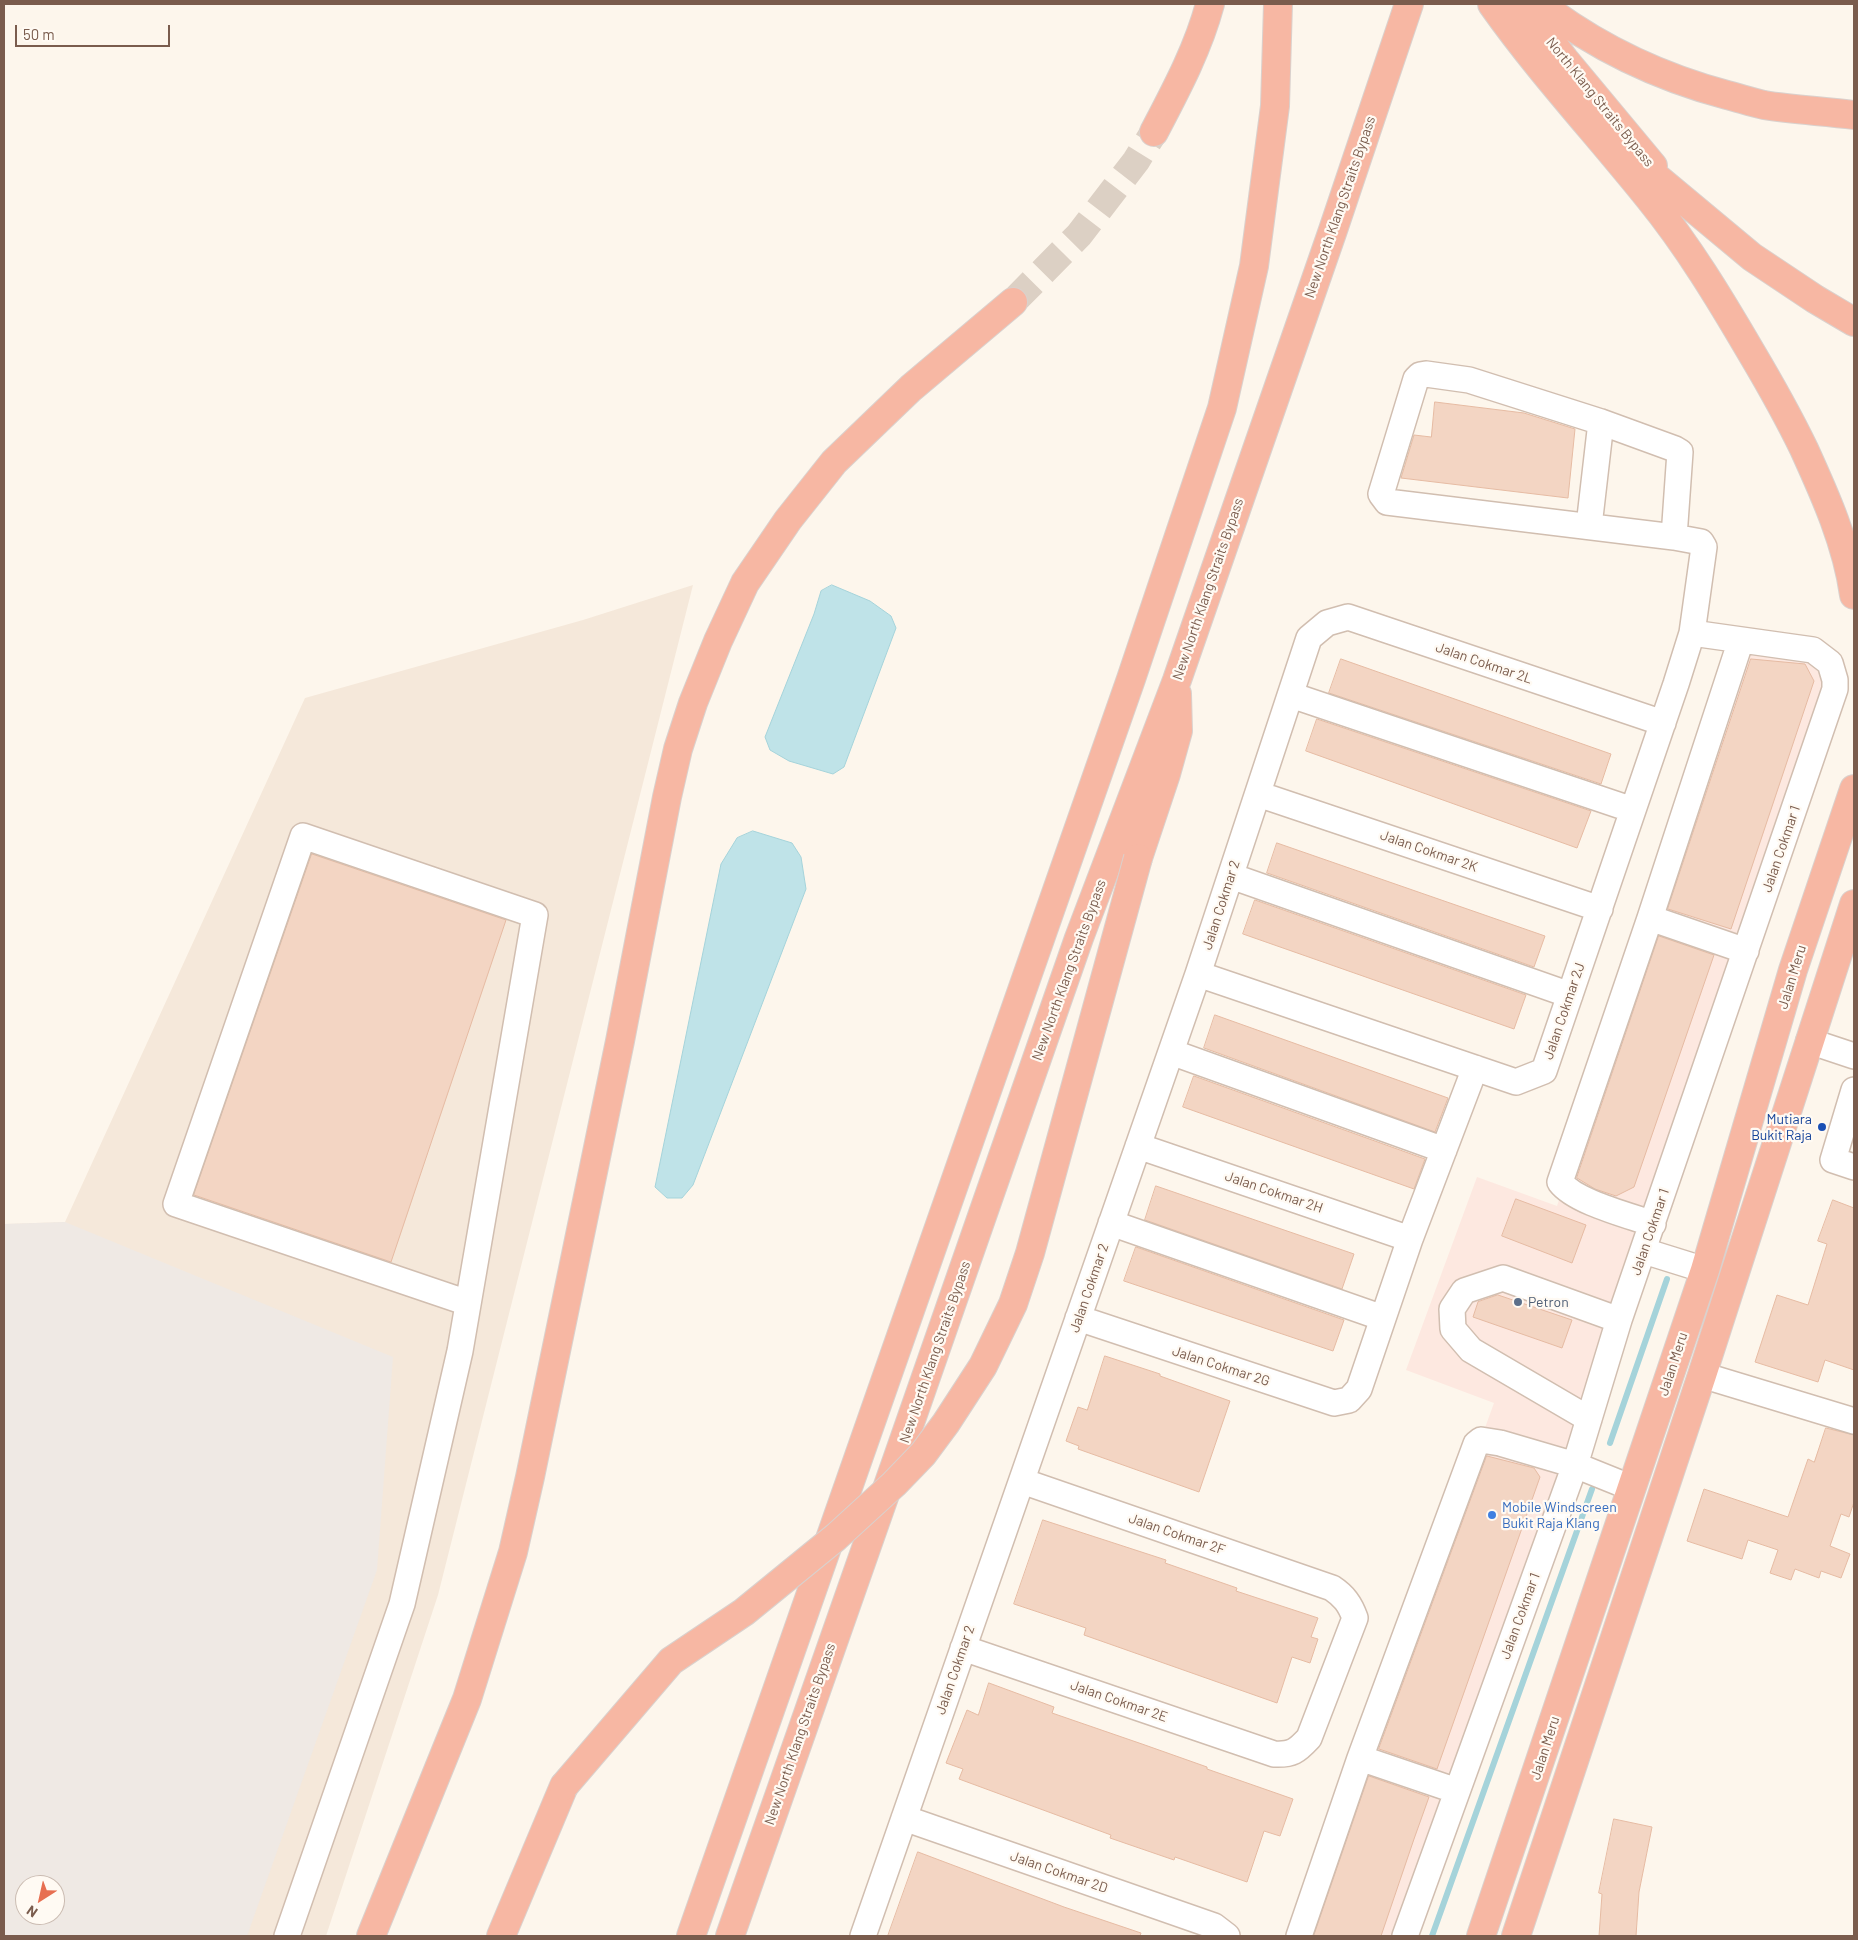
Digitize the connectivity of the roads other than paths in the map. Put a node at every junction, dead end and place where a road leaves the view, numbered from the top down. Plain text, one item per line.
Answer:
1 (1210, 4) edge
2 (1278, 4) edge
3 (1409, 4) edge
4 (1492, 4) edge
5 (1523, 4) edge
6 (1540, 4) edge
7 (1523, 48) junction
8 (1854, 102) edge
9 (1802, 108) junction
10 (1854, 115) edge
11 (1154, 132) tunnel mouth
12 (1681, 198) junction
13 (1013, 302) tunnel mouth
14 (1854, 322) edge
15 (1788, 417) junction
16 (1602, 422) junction
17 (1854, 520) edge
18 (1589, 526) junction
19 (1674, 536) junction
20 (1854, 595) edge
21 (1692, 633) junction
22 (1309, 638) joint
23 (1741, 640) junction
24 (1177, 680) junction
25 (1291, 695) junction
26 (1663, 723) junction
27 (1854, 767) edge
28 (1258, 794) junction
29 (1851, 797) edge
30 (1634, 810) junction
31 (1230, 876) junction
32 (1854, 904) edge
33 (1600, 909) junction
34 (1650, 918) junction
35 (1746, 951) junction
36 (1198, 974) junction
37 (1570, 995) junction
38 (1809, 1041) junction
39 (1171, 1052) junction
40 (1854, 1056) edge
41 (1475, 1068) junction
42 (1854, 1090) edge
43 (1138, 1146) junction
44 (1444, 1150) junction
45 (1854, 1167) edge
46 (1111, 1223) junction
47 (1653, 1224) junction
48 (1410, 1239) junction
49 (1644, 1250) junction
50 (1704, 1270) junction
51 (468, 1303) junction
52 (1078, 1318) junction
53 (1383, 1318) junction
54 (1620, 1320) junction
55 (1702, 1375) junction
56 (1589, 1419) junction
57 (1854, 1422) edge
58 (1575, 1465) junction
59 (1022, 1481) junction
60 (1632, 1488) junction
61 (963, 1648) junction
62 (1274, 1754) joint
63 (1360, 1758) junction
64 (1457, 1790) junction
65 (904, 1818) junction
66 (1530, 1895) junction
67 (1485, 1930) edge
68 (1220, 1931) edge
69 (287, 1936) edge
70 (371, 1936) edge
71 (501, 1936) edge
72 (691, 1936) edge
73 (730, 1936) edge
74 (863, 1936) edge
75 (1299, 1936) edge
76 (1405, 1936) edge
77 (1516, 1936) edge
78 (1521, 1936) edge

1 - 11 highway
2 - 72 highway
3 - 24 highway, New North Klang Straits Bypass
4 - 7 highway, North Klang Straits Bypass
5 - 12 highway, North Klang Straits Bypass
6 - 9 highway
7 - 12 highway, North Klang Straits Bypass
7 - 15 highway
8 - 9 highway
9 - 10 highway
12 - 14 highway, North Klang Straits Bypass
13 - 70 highway
15 - 17 highway
15 - 20 highway
16 - 18 street
16 - 18 street
16 - 19 street
18 - 19 street
19 - 21 street, Jalan Cokmar 2J
21 - 23 street, Jalan Cokmar 1
21 - 26 street, Jalan Cokmar 2J
22 - 25 street, Jalan Cokmar 2
22 - 26 street, Jalan Cokmar 2L
23 - 34 street
23 - 35 street, Jalan Cokmar 1
24 - 71 highway, bridge
24 - 73 highway, New North Klang Straits Bypass
25 - 28 street, Jalan Cokmar 2
25 - 30 street
26 - 30 street, Jalan Cokmar 2J
27 - 29 highway, Jalan Meru
28 - 31 street, Jalan Cokmar 2
28 - 33 street, Jalan Cokmar 2K
29 - 50 highway, Jalan Meru
30 - 33 street, Jalan Cokmar 2J
31 - 36 street, Jalan Cokmar 2
31 - 37 street
32 - 38 highway
33 - 37 street, Jalan Cokmar 2J
34 - 35 street
34 - 47 street
35 - 47 street, Jalan Cokmar 1
36 - 39 street, Jalan Cokmar 2
36 - 41 street, Jalan Cokmar 2J
37 - 41 street, Jalan Cokmar 2J
38 - 40 street
38 - 55 highway
39 - 43 street, Jalan Cokmar 2
39 - 44 street
41 - 44 street
42 - 45 street
43 - 46 street, Jalan Cokmar 2
43 - 48 street, Jalan Cokmar 2H
44 - 48 street
46 - 52 street, Jalan Cokmar 2
46 - 53 street
47 - 49 street, Jalan Cokmar 1
48 - 53 street
49 - 50 street
49 - 54 street, Jalan Cokmar 1
50 - 60 highway, Jalan Meru
51 - 51 street
51 - 69 street
52 - 53 street, Jalan Cokmar 2G
52 - 59 street, Jalan Cokmar 2
54 - 56 street, Jalan Cokmar 1
54 - 56 street
55 - 57 street
55 - 66 highway
56 - 58 street, Jalan Cokmar 1
58 - 60 street
58 - 63 street
58 - 64 street, Jalan Cokmar 1
59 - 61 street, Jalan Cokmar 2
59 - 62 street, Jalan Cokmar 2F
60 - 67 highway, Jalan Meru
61 - 62 street, Jalan Cokmar 2E
61 - 65 street, Jalan Cokmar 2
63 - 64 street
63 - 75 street
64 - 76 street, Jalan Cokmar 1
65 - 68 street, Jalan Cokmar 2D
65 - 74 street, Jalan Cokmar 2
66 - 77 highway
66 - 78 highway

